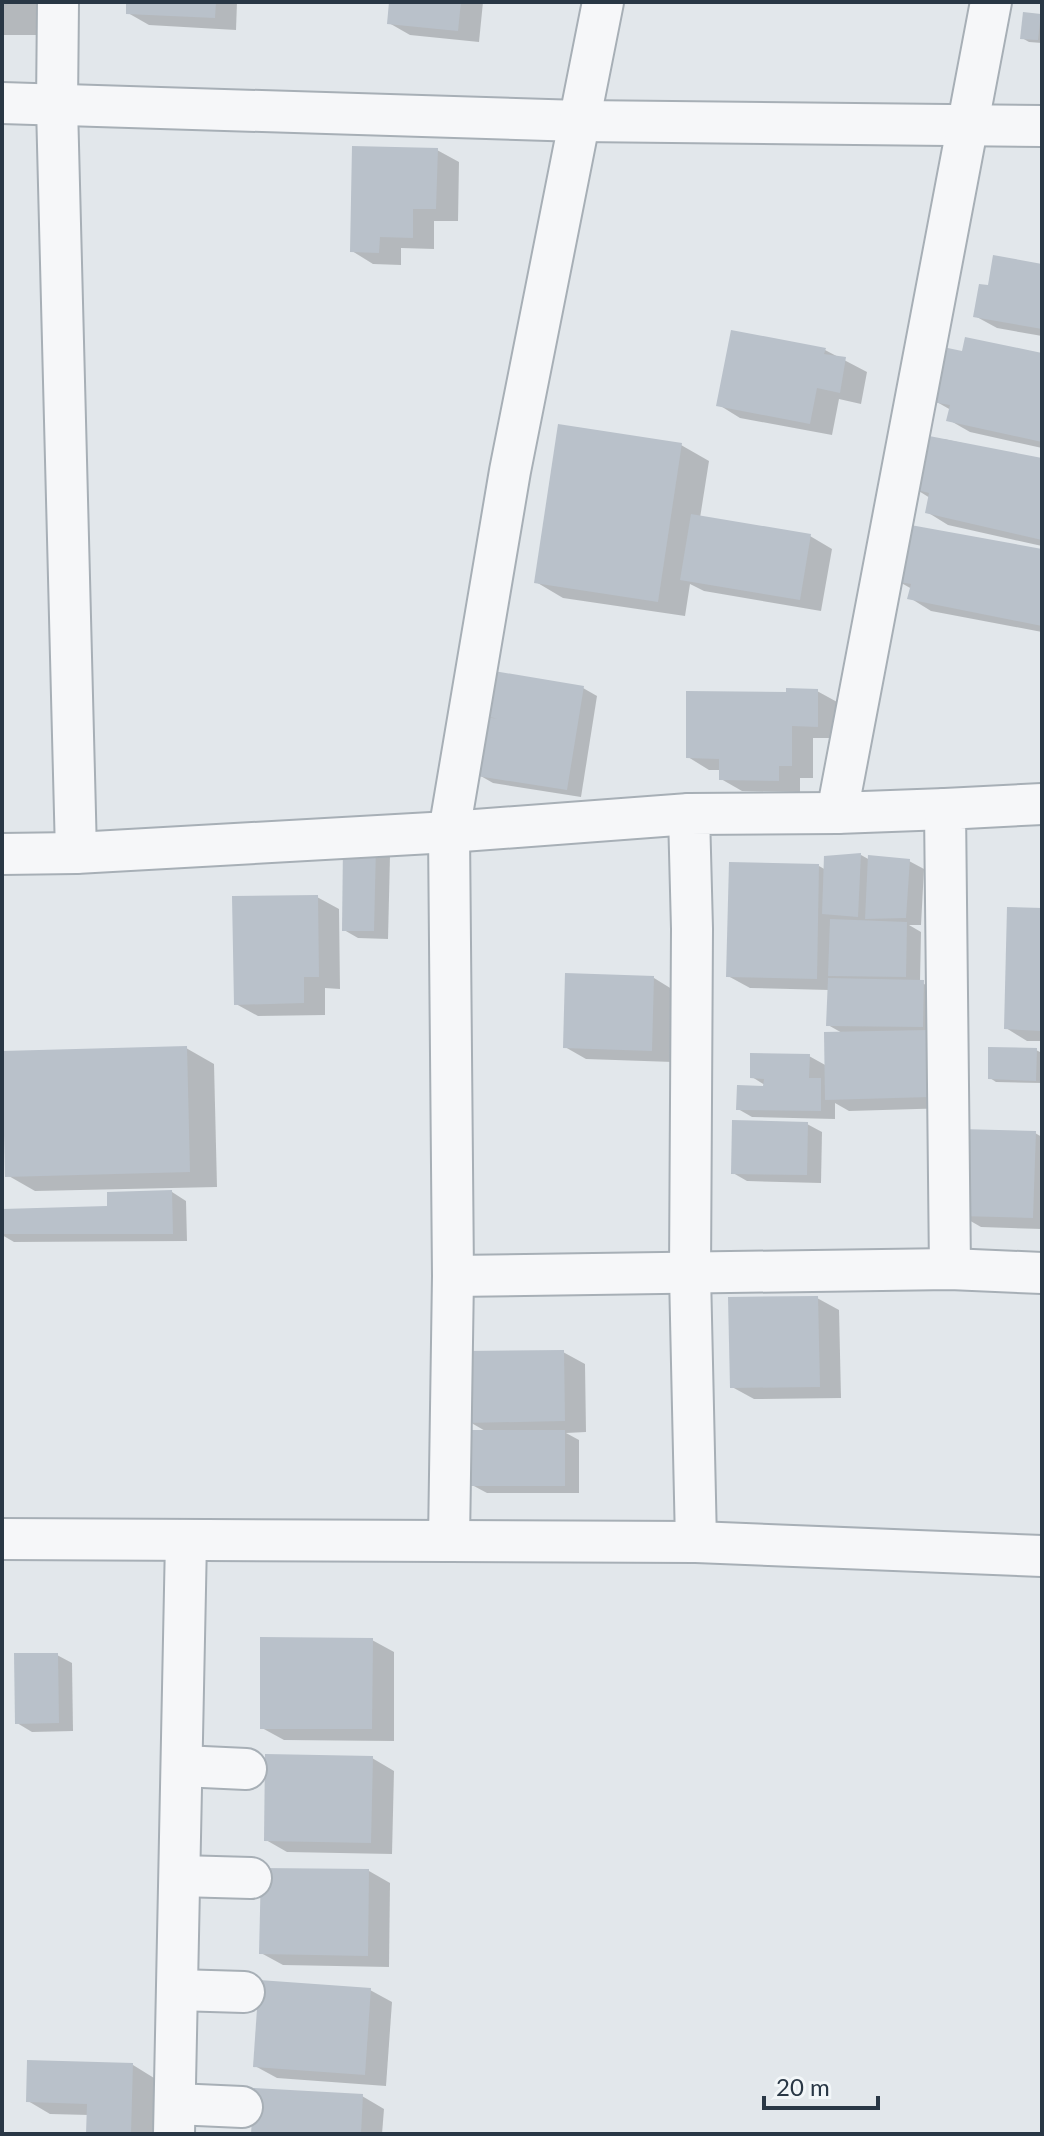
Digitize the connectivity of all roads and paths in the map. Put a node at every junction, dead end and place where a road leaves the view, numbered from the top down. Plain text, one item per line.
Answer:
1 (58, 2) edge
2 (603, 2) edge
3 (991, 2) edge
4 (2, 103) edge
5 (57, 106) junction
6 (580, 121) junction
7 (968, 123) junction
8 (1042, 126) edge
9 (1042, 804) edge
10 (945, 809) junction
11 (837, 813) junction
12 (689, 814) junction
13 (449, 832) junction
14 (76, 853) junction
15 (2, 854) edge
16 (950, 1269) junction
17 (1042, 1273) edge
18 (690, 1274) junction
19 (453, 1276) junction
20 (2, 1539) edge
21 (186, 1540) junction
22 (449, 1541) junction
23 (696, 1542) junction
24 (1042, 1556) edge
25 (182, 1766) junction
26 (246, 1769) dead end
27 (180, 1876) junction
28 (251, 1878) dead end
29 (177, 1990) junction
30 (244, 1992) dead end
31 (242, 2107) dead end
32 (175, 2119) edge

1 - 5 street
2 - 6 street
3 - 7 street
4 - 5 street
5 - 6 street
5 - 14 street
6 - 7 street
6 - 13 street
7 - 8 street
7 - 11 street
9 - 10 street
10 - 11 street
10 - 16 street
11 - 12 street
12 - 13 street
12 - 18 street
13 - 14 street
13 - 19 street
14 - 15 street
16 - 17 street
16 - 18 street
18 - 19 street
18 - 23 street
19 - 22 street
20 - 21 street
21 - 22 street
21 - 25 street
22 - 23 street
23 - 24 street
25 - 26 street
25 - 27 street
27 - 28 street
27 - 29 street
29 - 30 street
29 - 32 street
31 - 32 street

